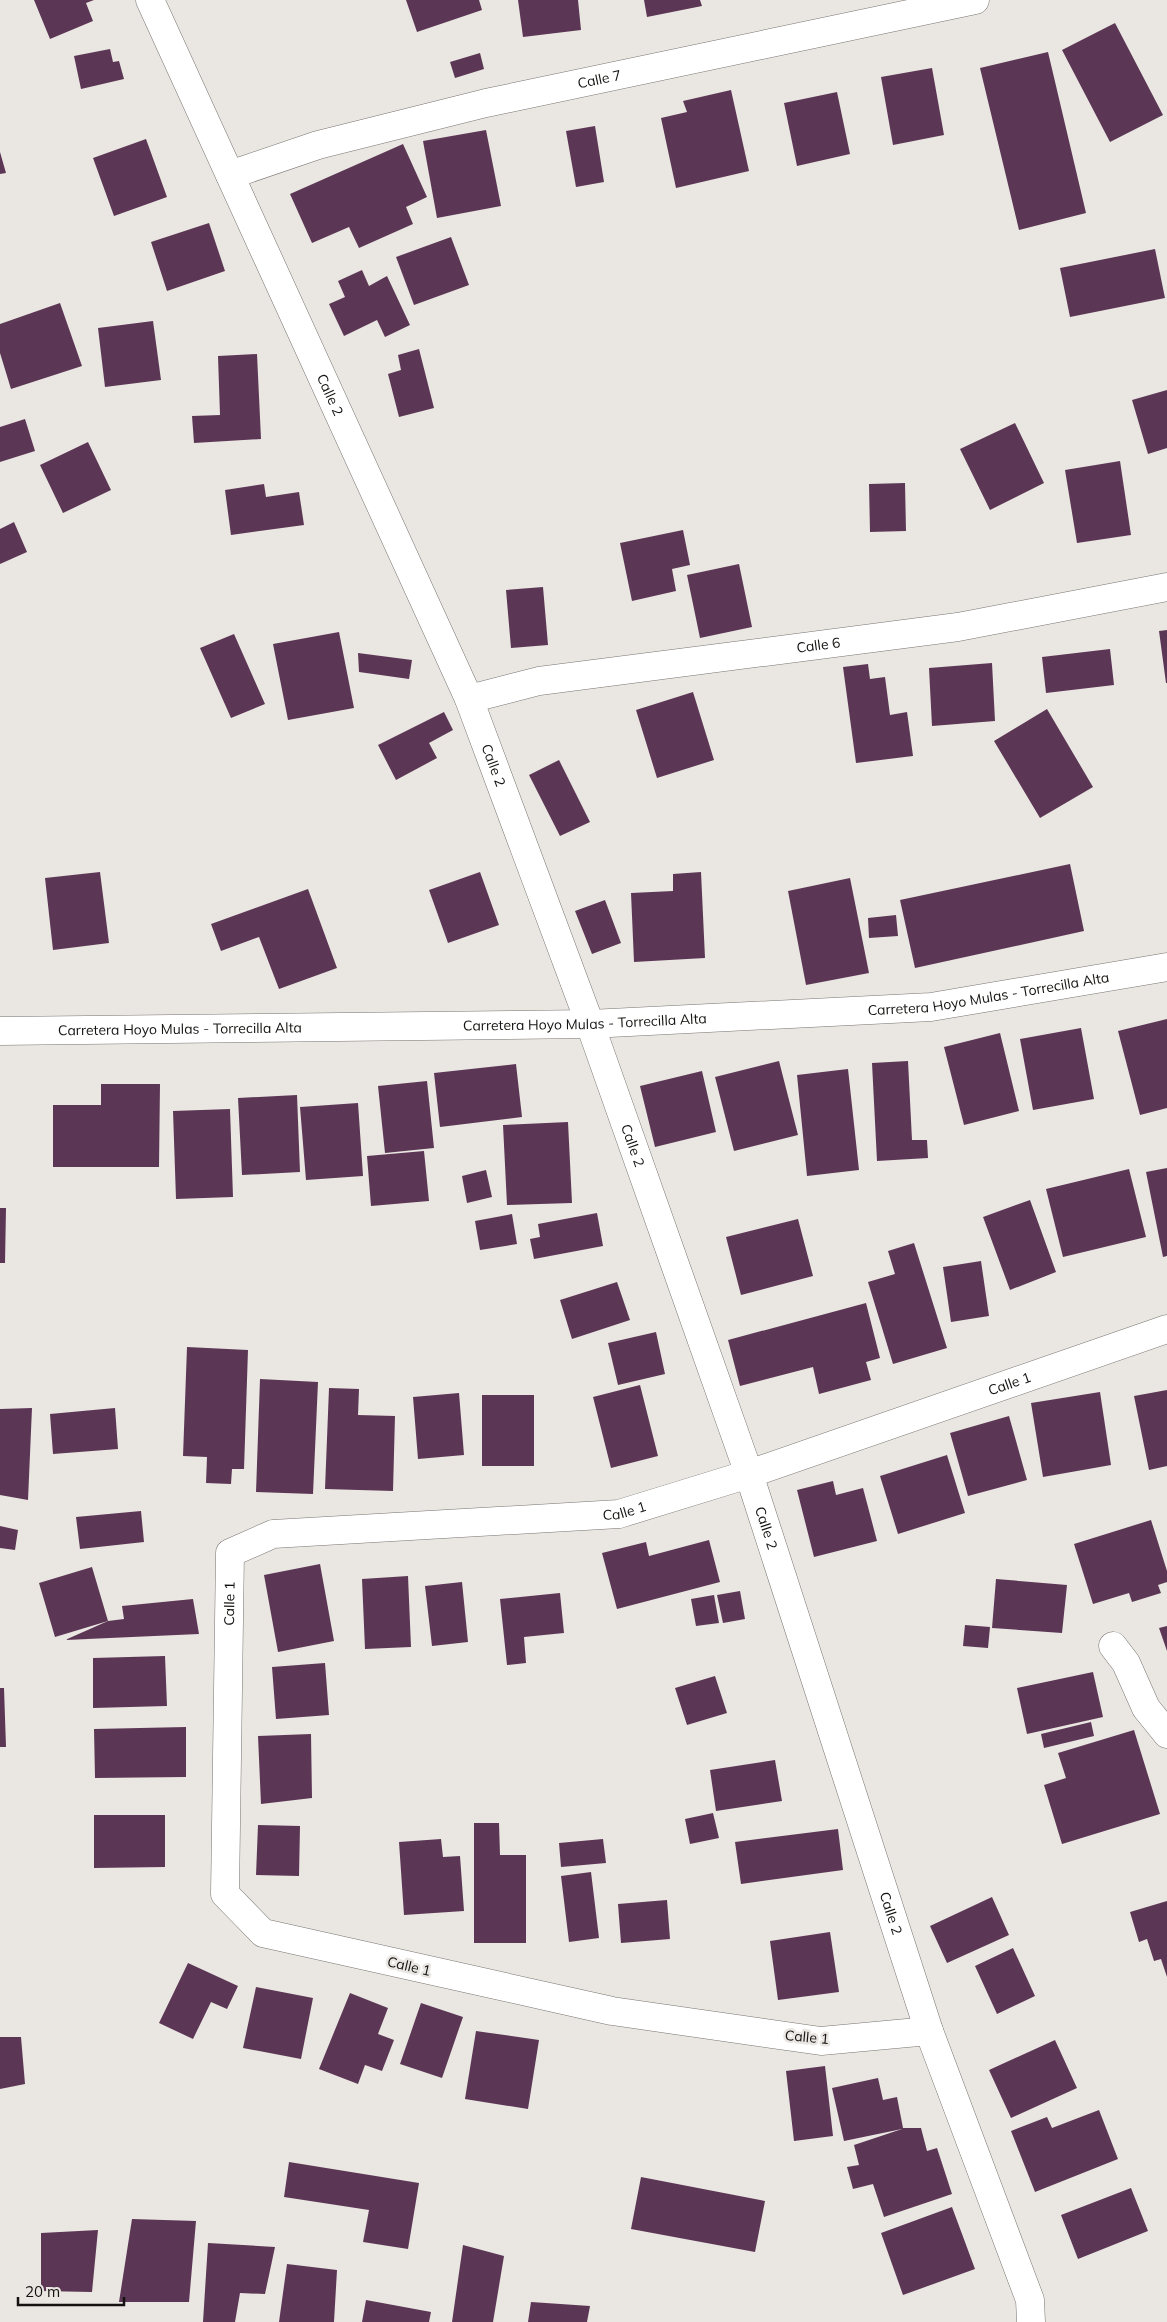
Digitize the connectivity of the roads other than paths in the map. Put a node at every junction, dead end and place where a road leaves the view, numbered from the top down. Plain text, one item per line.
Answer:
1 (150, 0) edge
2 (975, 0) edge
3 (230, 175) junction
4 (1167, 587) edge
5 (469, 698) junction
6 (1167, 967) edge
7 (590, 1024) junction
8 (0, 1031) edge
9 (1167, 1329) edge
10 (749, 1474) junction
11 (1113, 1646) dead end
12 (1167, 1734) edge
13 (929, 2031) junction
14 (1031, 2322) edge

1 - 3 street, Calle 2
2 - 3 street, Calle 7
3 - 5 street, Calle 2
4 - 5 street, Calle 6
5 - 7 street, Calle 2
6 - 7 street, Carretera Hoyo Mulas - Torrecilla Alta
7 - 8 street, Carretera Hoyo Mulas - Torrecilla Alta
7 - 10 street, Calle 2
9 - 10 street, Calle 1
10 - 13 street, Calle 2
10 - 13 street, Calle 1
11 - 12 street
13 - 14 street, Calle 2

